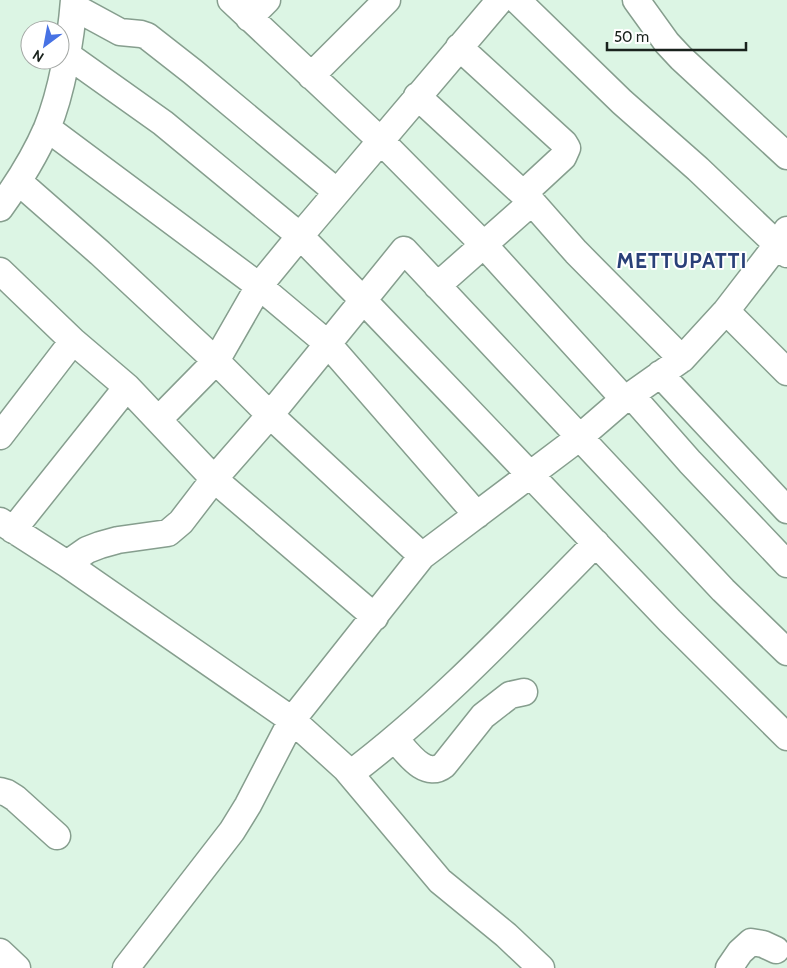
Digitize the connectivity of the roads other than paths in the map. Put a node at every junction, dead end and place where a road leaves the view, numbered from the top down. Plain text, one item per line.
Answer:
1 (387, 0) edge
2 (500, 0) edge
3 (517, 0) edge
4 (636, 0) edge
5 (74, 3) edge
6 (249, 6) edge
7 (70, 28) edge
8 (460, 47) junction
9 (70, 57) edge
10 (63, 70) edge
11 (311, 76) junction
12 (417, 96) junction
13 (47, 128) junction
14 (380, 140) junction
15 (787, 156) edge
16 (18, 182) junction
17 (337, 192) junction
18 (527, 198) junction
19 (0, 208) edge
20 (300, 236) junction
21 (784, 243) edge
22 (484, 245) junction
23 (0, 271) edge
24 (259, 286) junction
25 (437, 286) junction
26 (364, 301) junction
27 (726, 310) junction
28 (73, 341) junction
29 (328, 344) junction
30 (682, 359) junction
31 (216, 361) junction
32 (787, 372) edge
33 (660, 374) junction
34 (127, 386) junction
35 (627, 397) junction
36 (270, 415) junction
37 (160, 419) junction
38 (0, 436) edge
39 (580, 437) junction
40 (530, 474) junction
41 (214, 478) junction
42 (787, 510) edge
43 (477, 515) junction
44 (7, 525) edge
45 (596, 543) junction
46 (422, 556) junction
47 (67, 564) junction
48 (787, 564) edge
49 (375, 617) junction
50 (787, 652) edge
51 (524, 692) dead end
52 (292, 720) junction
53 (787, 737) edge
54 (395, 739) junction
55 (350, 774) junction
56 (0, 791) edge
57 (57, 836) dead end
58 (0, 952) edge
59 (775, 952) edge
60 (17, 968) edge
61 (126, 968) edge
62 (541, 968) edge
63 (729, 968) edge

1 - 11 street
2 - 8 street
3 - 21 street
4 - 15 street
5 - 7 street
5 - 17 street
6 - 11 street
8 - 12 street
8 - 18 street
9 - 20 street
10 - 13 street
11 - 14 street
12 - 14 street
12 - 18 street
13 - 16 street
13 - 24 street
14 - 17 street
14 - 22 street
16 - 19 street
16 - 31 street
17 - 20 street
18 - 22 street
18 - 30 street
20 - 24 street
20 - 26 street
21 - 27 street
22 - 25 street
22 - 35 street
23 - 28 street
24 - 29 street
24 - 31 street
25 - 26 street
25 - 39 street
26 - 29 street
26 - 40 street
27 - 30 street
27 - 32 street
28 - 34 street
28 - 38 street
29 - 36 street
29 - 43 street
30 - 33 street
31 - 36 street
31 - 37 street
33 - 35 street
33 - 42 street
34 - 37 street
34 - 44 street
35 - 39 street
35 - 48 street
36 - 41 street
36 - 46 street
37 - 41 street
39 - 40 street
39 - 50 street
40 - 43 street
40 - 45 street
41 - 47 street
41 - 49 street
43 - 46 street
44 - 47 street
45 - 53 street
45 - 54 street
46 - 49 street
47 - 52 street
49 - 52 street
51 - 54 street
52 - 55 street
52 - 61 street
54 - 55 street
55 - 62 street
56 - 57 street
58 - 60 street
59 - 63 street

